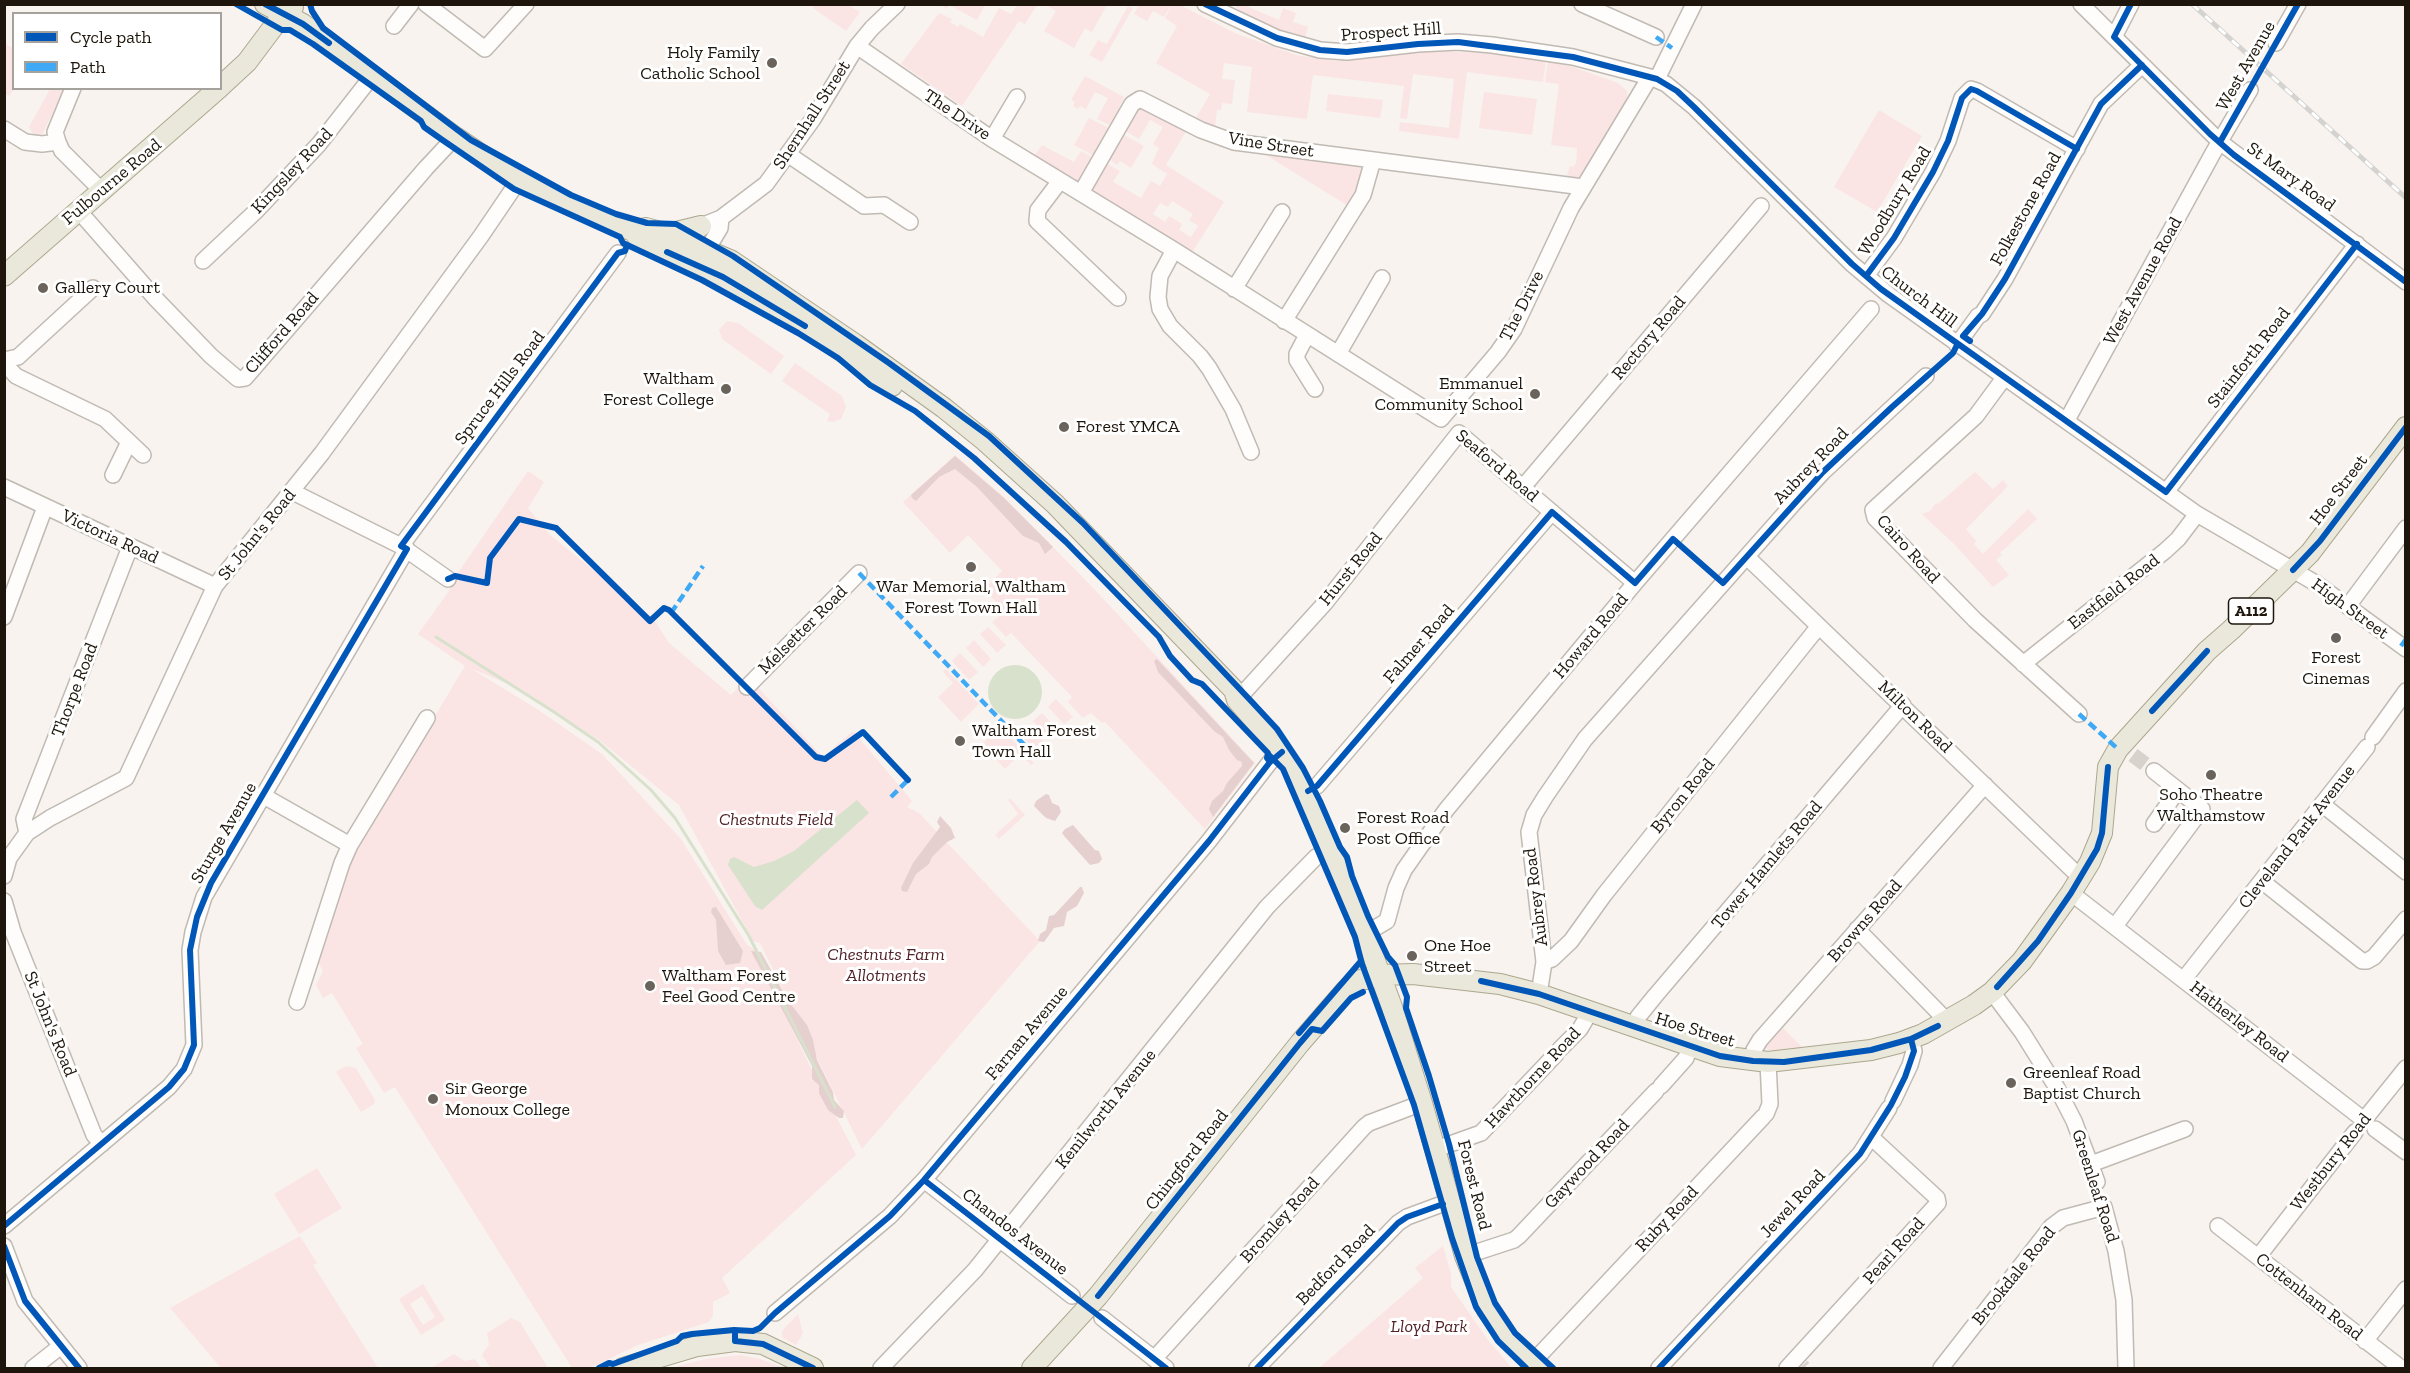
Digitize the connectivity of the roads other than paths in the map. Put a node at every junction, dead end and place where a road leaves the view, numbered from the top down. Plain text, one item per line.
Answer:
1 (265, 4) edge
2 (411, 4) edge
3 (426, 4) edge
4 (526, 4) edge
5 (897, 4) edge
6 (1205, 4) edge
7 (1582, 4) edge
8 (1694, 4) edge
9 (2081, 4) edge
10 (2131, 4) edge
11 (2298, 4) edge
12 (291, 10) edge
13 (394, 26) dead end
14 (1656, 37) dead end
15 (2114, 38) junction
16 (2276, 44) dead end
17 (857, 46) junction
18 (2142, 65) junction
19 (373, 75) junction
20 (1653, 78) junction
21 (222, 86) edge
22 (72, 90) edge
23 (218, 90) edge
24 (2250, 90) dead end
25 (1017, 97) dead end
26 (4, 129) edge
27 (455, 137) junction
28 (992, 139) junction
29 (58, 142) junction
30 (2220, 142) junction
31 (2077, 149) junction
32 (789, 155) junction
33 (1374, 160) junction
34 (519, 180) junction
35 (1060, 181) junction
36 (1583, 187) junction
37 (101, 190) junction
38 (1081, 193) junction
39 (1761, 206) dead end
40 (78, 210) junction
41 (1282, 212) dead end
42 (721, 218) junction
43 (910, 222) dead end
44 (633, 231) junction
45 (2357, 244) junction
46 (697, 248) junction
47 (1174, 250) junction
48 (618, 253) dead end
49 (203, 261) dead end
50 (4, 276) edge
51 (1866, 276) junction
52 (1382, 278) dead end
53 (2406, 282) edge
54 (93, 288) dead end
55 (1234, 289) junction
56 (1118, 298) dead end
57 (1871, 309) dead end
58 (1284, 321) junction
59 (1307, 335) junction
60 (1957, 345) junction
61 (1338, 354) junction
62 (4, 361) edge
63 (1926, 376) dead end
64 (2004, 378) junction
65 (1314, 388) dead end
66 (2067, 420) junction
67 (2406, 427) edge
68 (1459, 433) joint
69 (129, 442) junction
70 (1251, 452) dead end
71 (143, 455) dead end
72 (113, 476) dead end
73 (4, 487) edge
74 (1523, 487) junction
75 (293, 492) junction
76 (2166, 492) junction
77 (45, 507) junction
78 (1552, 512) junction
79 (2197, 514) junction
80 (2406, 528) edge
81 (130, 547) junction
82 (404, 548) junction
83 (1748, 558) junction
84 (2293, 570) junction
85 (860, 573) dead end
86 (448, 579) dead end
87 (1635, 583) junction
88 (215, 586) junction
89 (2348, 606) junction
90 (4, 617) edge
91 (1820, 626) junction
92 (2406, 649) edge
93 (2024, 663) junction
94 (747, 687) dead end
95 (2406, 691) edge
96 (1237, 700) junction
97 (1903, 705) junction
98 (2079, 714) dead end
99 (427, 718) dead end
100 (1282, 752) junction
101 (2154, 771) tunnel mouth
102 (1985, 785) junction
103 (2178, 790) junction
104 (1305, 793) junction
105 (262, 795) junction
106 (2322, 804) junction
107 (2154, 824) dead end
108 (27, 833) junction
109 (350, 845) junction
110 (1330, 850) junction
111 (2406, 872) edge
112 (4, 876) edge
113 (2263, 882) junction
114 (2076, 886) junction
115 (4, 901) edge
116 (2406, 919) edge
117 (2115, 926) junction
118 (1857, 930) junction
119 (1370, 932) junction
120 (1544, 962) junction
121 (1381, 975) junction
122 (2184, 979) junction
123 (1992, 992) junction
124 (1539, 994) junction
125 (297, 1002) dead end
126 (1590, 1012) junction
127 (1947, 1021) junction
128 (1634, 1027) junction
129 (1911, 1039) junction
130 (1690, 1046) junction
131 (1761, 1062) junction
132 (2406, 1068) edge
133 (1418, 1104) junction
134 (2365, 1127) junction
135 (2185, 1129) dead end
136 (1871, 1137) junction
137 (102, 1144) junction
138 (1436, 1149) junction
139 (2406, 1152) edge
140 (2091, 1164) junction
141 (924, 1180) junction
142 (2097, 1182) dead end
143 (1450, 1202) junction
144 (2104, 1207) joint
145 (4, 1226) edge
146 (2218, 1226) dead end
147 (1000, 1240) junction
148 (4, 1246) edge
149 (1465, 1256) junction
150 (2258, 1257) junction
151 (2406, 1289) edge
152 (1072, 1296) dead end
153 (775, 1313) dead end
154 (1102, 1318) dead end
155 (2365, 1341) junction
156 (61, 1346) junction
157 (659, 1363) edge
158 (1160, 1364) edge
159 (1535, 1365) edge
160 (1795, 1365) edge
161 (33, 1368) edge
162 (79, 1368) edge
163 (623, 1368) edge
164 (813, 1368) edge
165 (881, 1368) edge
166 (1032, 1368) edge
167 (1257, 1368) edge
168 (1659, 1368) edge
169 (1941, 1368) edge
170 (2126, 1368) edge
171 (2401, 1368) edge

1 - 12 main road, Forest Road
2 - 13 street
3 - 4 street
5 - 17 street, Shernhall Street
6 - 20 street, Prospect Hill
7 - 14 street
8 - 20 street
9 - 15 street, St Mary Road
10 - 15 street
11 - 16 street, West Avenue
12 - 19 main road, Forest Road
12 - 21 main road, Fulbourne Road
15 - 18 street, St Mary Road
17 - 28 street, The Drive
17 - 32 street, Shernhall Street
18 - 30 street, St Mary Road
18 - 31 street, Folkestone Road
19 - 27 main road, Forest Road
19 - 49 street, Kingsley Road
20 - 36 street, The Drive
20 - 51 street, Church Hill
22 - 29 street
23 - 37 main road, Fulbourne Road
24 - 30 street, West Avenue
25 - 28 street
26 - 29 street
27 - 34 main road, Forest Road
27 - 40 street, Clifford Road
28 - 35 street, The Drive
29 - 37 street
30 - 45 street, St Mary Road
30 - 66 street, West Avenue Road
31 - 51 street, Woodbury Road
31 - 60 street, Folkestone Road
32 - 42 street, Shernhall Street
32 - 43 street
33 - 36 street, Vine Street
33 - 38 street, Vine Street
33 - 58 street
34 - 44 main road, Forest Road
34 - 75 street, St John's Road
35 - 38 street, The Drive
35 - 56 street
36 - 61 street, The Drive
37 - 40 main road, Fulbourne Road
38 - 47 street, The Drive
39 - 74 street, Rectory Road
40 - 50 main road, Fulbourne Road
41 - 55 street
42 - 46 street, Shernhall Street
42 - 46 street, Shernhall Street
44 - 46 main road, Forest Road
44 - 46 main road, Forest Road
45 - 53 street, St Mary Road
45 - 76 street, Stainforth Road
46 - 96 main road, Forest Road
47 - 55 street, The Drive
47 - 70 street
48 - 82 street, Spruce Hills Road
51 - 60 street, Church Hill
52 - 61 street
54 - 62 street
55 - 58 street, The Drive
57 - 87 street, Howard Road
58 - 59 street, The Drive
59 - 61 street, The Drive
59 - 65 street
60 - 64 street, Church Hill
62 - 69 street
63 - 83 street, Aubrey Road
64 - 66 street, Church Hill
64 - 93 street, Cairo Road
66 - 76 street, Church Hill
67 - 84 main road, Hoe Street / A112
68 - 74 street, Seaford Road
68 - 96 street, Hurst Road
69 - 71 street
69 - 72 street
73 - 77 street, Victoria Road
74 - 78 street, Seaford Road
75 - 82 street
75 - 88 street, St John's Road
76 - 79 street, Church Hill
77 - 81 street, Victoria Road
77 - 90 street
78 - 87 street, Seaford Road
78 - 104 street, Falmer Road
79 - 84 street, Church Hill
79 - 93 street, Eastfield Road
80 - 89 street
81 - 88 street, Victoria Road
81 - 108 street, Thorpe Road
82 - 86 street
82 - 105 street, Sturge Avenue
83 - 91 street, Milton Road
83 - 120 street, Aubrey Road
84 - 89 street, High Street
84 - 114 main road, Hoe Street / A112
85 - 94 street, Melsetter Road
87 - 119 street, Howard Road
88 - 108 street, St John's Road
89 - 92 street, High Street
91 - 97 street, Milton Road
91 - 120 street, Byron Road
93 - 98 street, Cairo Road
95 - 106 street, Cleveland Park Avenue
96 - 100 main road, Forest Road
97 - 102 street, Milton Road
97 - 128 street, Tower Hamlets Road
99 - 109 street
100 - 104 main road, Forest Road
100 - 141 street, Farnan Avenue
101 - 103 street
102 - 114 street, Milton Road
102 - 118 street, Browns Road
103 - 107 street
103 - 117 street
104 - 110 main road, Forest Road
105 - 109 street
105 - 137 street, Sturge Avenue
106 - 111 street
106 - 113 street, Cleveland Park Avenue
108 - 112 street, St John's Road
109 - 125 street
110 - 119 main road, Forest Road
110 - 147 street, Kenilworth Avenue
113 - 116 street
113 - 122 street, Cleveland Park Avenue
114 - 117 street, Hatherley Road
114 - 123 main road, Hoe Street / A112
115 - 137 street, St John's Road
117 - 122 street, Hatherley Road
118 - 127 street
118 - 131 street, Browns Road
119 - 121 main road, Forest Road
120 - 124 street, Aubrey Road
121 - 124 main road, Hoe Street / A112
121 - 133 main road, Forest Road
121 - 166 main road, Chingford Road / A112
122 - 134 street, Hatherley Road
123 - 127 main road, Hoe Street / A112
123 - 140 street, Greenleaf Road
124 - 126 main road, Hoe Street / A112
126 - 128 main road, Hoe Street / A112
126 - 138 street, Hawthorne Road
127 - 129 main road, Hoe Street / A112
128 - 130 main road, Hoe Street / A112
129 - 131 main road, Hoe Street / A112
129 - 136 street, Jewel Road
130 - 131 main road, Hoe Street / A112
130 - 149 street, Gaywood Road
131 - 159 street, Ruby Road
132 - 134 street, Westbury Road
133 - 138 main road, Forest Road
133 - 158 street, Bromley Road
134 - 139 street, Hatherley Road
134 - 150 street, Westbury Road
135 - 140 street
136 - 160 street, Pearl Road
136 - 168 street, Jewel Road
137 - 145 street, Sturge Avenue
138 - 143 main road, Forest Road
140 - 142 street, Greenleaf Road
141 - 147 street, Chandos Avenue
141 - 153 street, Farnan Avenue
143 - 149 main road, Forest Road
143 - 167 street, Bedford Road
144 - 169 street, Brookdale Road
144 - 170 street, Greenleaf Road
146 - 150 street, Cottenham Road
147 - 152 street, Chandos Avenue
147 - 165 street, Kenilworth Avenue
148 - 156 street
149 - 159 main road, Forest Road
150 - 155 street, Cottenham Road
151 - 155 street
154 - 158 street
155 - 171 street, Cottenham Road
156 - 161 street
156 - 162 street
157 - 163 main road
157 - 164 main road

